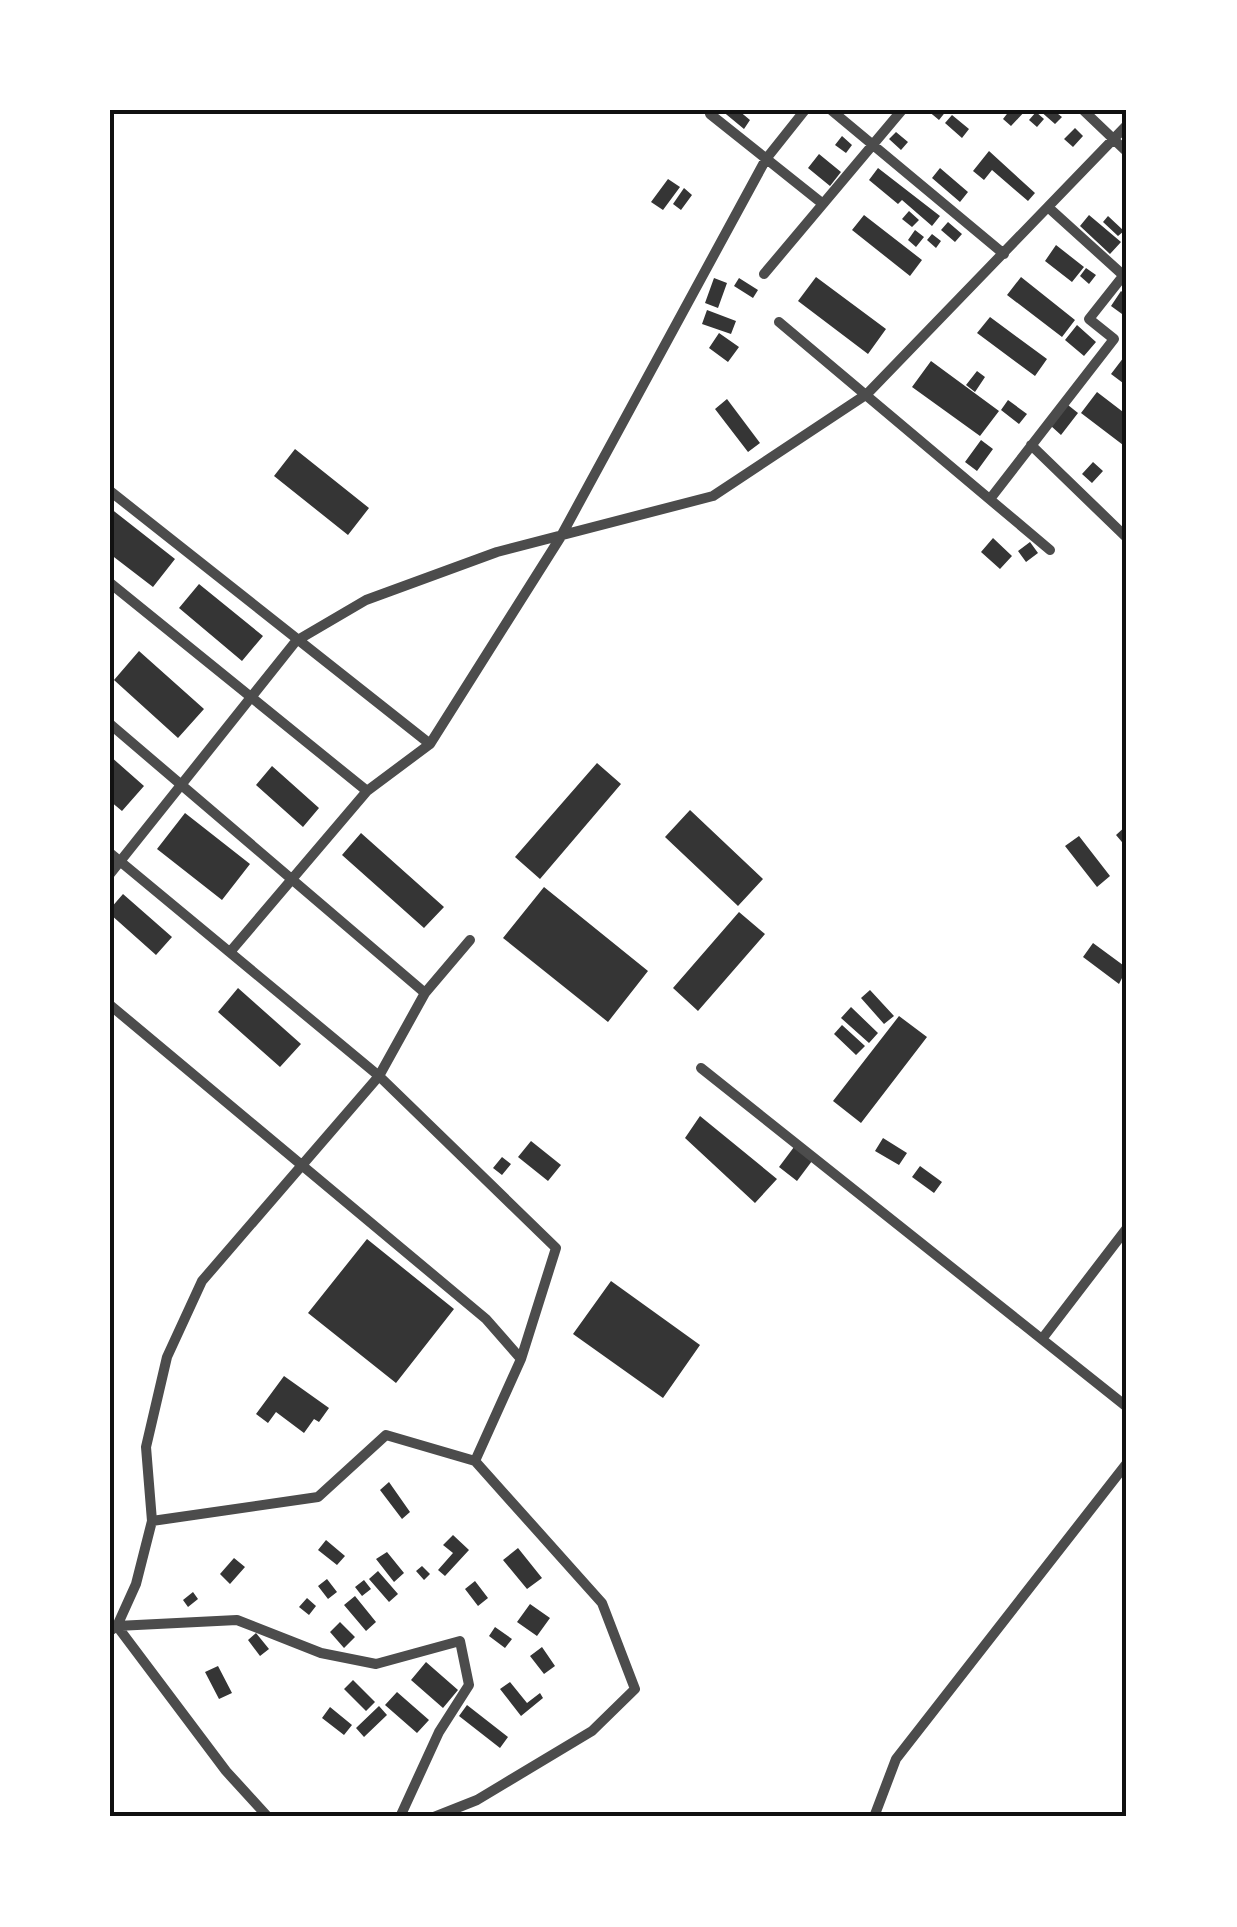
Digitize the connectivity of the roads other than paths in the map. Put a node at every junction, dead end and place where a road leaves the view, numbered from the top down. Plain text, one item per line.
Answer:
1 (805, 110) edge
2 (830, 110) edge
3 (902, 110) edge
4 (1084, 110) edge
5 (710, 114) dead end
6 (1127, 125) edge
7 (1114, 140) junction
8 (873, 145) junction
9 (1127, 152) edge
10 (766, 159) junction
11 (823, 204) junction
12 (1049, 208) junction
13 (1004, 254) junction
14 (1125, 273) edge
15 (764, 274) dead end
16 (779, 322) dead end
17 (866, 394) junction
18 (1030, 444) junction
19 (110, 490) edge
20 (990, 499) junction
21 (1127, 517) edge
22 (1118, 529) junction
23 (560, 538) junction
24 (1127, 538) edge
25 (1050, 550) dead end
26 (110, 583) edge
27 (296, 640) junction
28 (252, 695) junction
29 (110, 724) edge
30 (430, 744) junction
31 (182, 784) junction
32 (367, 791) junction
33 (110, 853) edge
34 (120, 861) junction
35 (110, 874) edge
36 (292, 879) junction
37 (470, 940) dead end
38 (230, 952) junction
39 (425, 993) junction
40 (110, 1005) edge
41 (700, 1068) dead end
42 (379, 1076) junction
43 (301, 1165) junction
44 (1127, 1228) edge
45 (1042, 1339) junction
46 (521, 1359) junction
47 (1127, 1407) edge
48 (475, 1461) junction
49 (1127, 1463) edge
50 (152, 1521) junction
51 (114, 1629) edge
52 (268, 1817) edge
53 (400, 1817) edge
54 (434, 1817) edge
55 (874, 1817) edge

1 - 10 street
2 - 8 street
3 - 8 street
4 - 7 street
5 - 10 street
6 - 7 street
7 - 9 street
7 - 12 street
8 - 11 street
8 - 13 street
10 - 11 street
10 - 23 street
11 - 15 street
12 - 13 street
12 - 14 street
13 - 17 street
14 - 18 street
16 - 17 street
17 - 20 street
17 - 23 street
18 - 20 street
18 - 22 street
19 - 27 street
20 - 25 street
21 - 22 street
22 - 24 street
23 - 27 street
23 - 30 street
26 - 28 street
27 - 28 street
27 - 30 street
28 - 31 street
28 - 32 street
29 - 31 street
30 - 32 street
31 - 34 street
31 - 36 street
32 - 36 street
33 - 34 street
34 - 35 street
34 - 38 street
36 - 38 street
36 - 39 street
37 - 39 street
38 - 42 street
39 - 42 street
40 - 43 street
41 - 45 street
42 - 43 street
42 - 46 street
43 - 46 street
43 - 50 street
44 - 45 street
45 - 47 street
46 - 48 street
48 - 50 street
48 - 54 street
49 - 55 street
50 - 51 street
51 - 52 street
51 - 53 street

